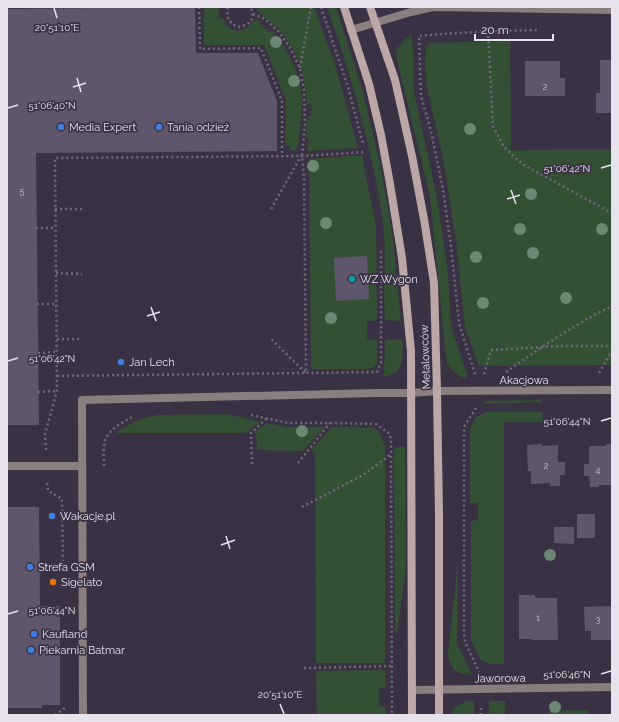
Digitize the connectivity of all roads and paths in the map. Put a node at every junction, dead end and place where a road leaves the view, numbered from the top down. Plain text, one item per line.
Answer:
1 (199, 7) edge
2 (228, 7) edge
3 (251, 7) edge
4 (311, 7) edge
5 (320, 7) edge
6 (344, 7) edge
7 (370, 7) edge
8 (433, 7) edge
9 (612, 10) edge
10 (253, 14) junction
11 (375, 23) junction
12 (352, 30) junction
13 (540, 30) dead end
14 (488, 31) junction
15 (300, 69) junction
16 (363, 145) dead end
17 (203, 151) dead end
18 (257, 151) dead end
19 (160, 152) dead end
20 (365, 152) dead end
21 (60, 153) dead end
22 (85, 153) dead end
23 (112, 153) dead end
24 (257, 156) junction
25 (282, 156) junction
26 (302, 156) junction
27 (160, 157) junction
28 (203, 157) junction
29 (60, 158) junction
30 (85, 158) junction
31 (112, 158) junction
32 (55, 209) junction
33 (82, 209) dead end
34 (271, 209) dead end
35 (612, 213) edge
36 (36, 228) dead end
37 (55, 228) junction
38 (381, 248) dead end
39 (56, 273) junction
40 (82, 274) dead end
41 (37, 304) dead end
42 (56, 304) junction
43 (612, 306) edge
44 (57, 339) junction
45 (82, 339) dead end
46 (271, 339) dead end
47 (612, 346) edge
48 (540, 348) junction
49 (612, 351) edge
50 (57, 352) junction
51 (38, 353) dead end
52 (306, 373) junction
53 (598, 374) dead end
54 (484, 375) dead end
55 (502, 375) dead end
56 (57, 376) junction
57 (475, 378) dead end
58 (612, 390) edge
59 (57, 391) junction
60 (437, 391) junction
61 (38, 392) dead end
62 (411, 393) junction
63 (476, 402) dead end
64 (244, 414) dead end
65 (132, 417) dead end
66 (266, 418) junction
67 (331, 423) junction
68 (390, 455) junction
69 (252, 464) dead end
70 (298, 464) dead end
71 (7, 466) edge
72 (46, 466) junction
73 (82, 466) junction
74 (104, 466) dead end
75 (302, 507) dead end
76 (63, 565) dead end
77 (391, 666) junction
78 (304, 668) dead end
79 (481, 675) dead end
80 (612, 687) edge
81 (439, 689) junction
82 (412, 690) junction
83 (66, 701) dead end
84 (55, 715) edge
85 (83, 715) edge
86 (392, 715) edge
87 (412, 715) edge
88 (439, 715) edge

1 - 25 path
2 - 10 path
3 - 10 path
4 - 15 path
5 - 16 path
6 - 12 street, Metalowców
7 - 11 street, Metalowców
8 - 9 street
8 - 11 street
10 - 15 path
11 - 12 street
11 - 60 street, Metalowców
12 - 62 street, Metalowców
13 - 14 path
14 - 35 path
14 - 57 path
15 - 26 path
17 - 28 path
18 - 24 path
19 - 27 path
20 - 26 path
21 - 29 path
22 - 30 path
23 - 31 path
24 - 25 path
24 - 28 path
25 - 26 path
26 - 34 path
26 - 52 path
27 - 28 path
27 - 31 path
29 - 30 path
29 - 32 path
30 - 31 path
32 - 33 path
32 - 37 path
36 - 37 path
37 - 39 path
38 - 52 path
39 - 40 path
39 - 42 path
41 - 42 path
42 - 44 path
43 - 48 path
44 - 45 path
44 - 50 path
46 - 52 path
47 - 48 path
48 - 54 path
48 - 55 path
49 - 53 path
50 - 51 path
50 - 56 path
52 - 56 path
56 - 59 path
58 - 60 street, Akacjowa
59 - 61 path
59 - 72 path
60 - 62 street, Akacjowa
60 - 81 street, Metalowców
62 - 73 street, Akacjowa
62 - 82 street, Metalowców
63 - 79 path
64 - 66 path
65 - 74 path
66 - 67 path
66 - 69 path
67 - 68 path
67 - 70 path
68 - 75 path
68 - 77 path
71 - 72 street
72 - 73 street
72 - 76 path
73 - 85 street
77 - 78 path
77 - 86 path
80 - 81 street, Jaworowa
81 - 82 street, Jaworowa
81 - 88 street, Metalowców
82 - 87 street, Metalowców
83 - 84 path

